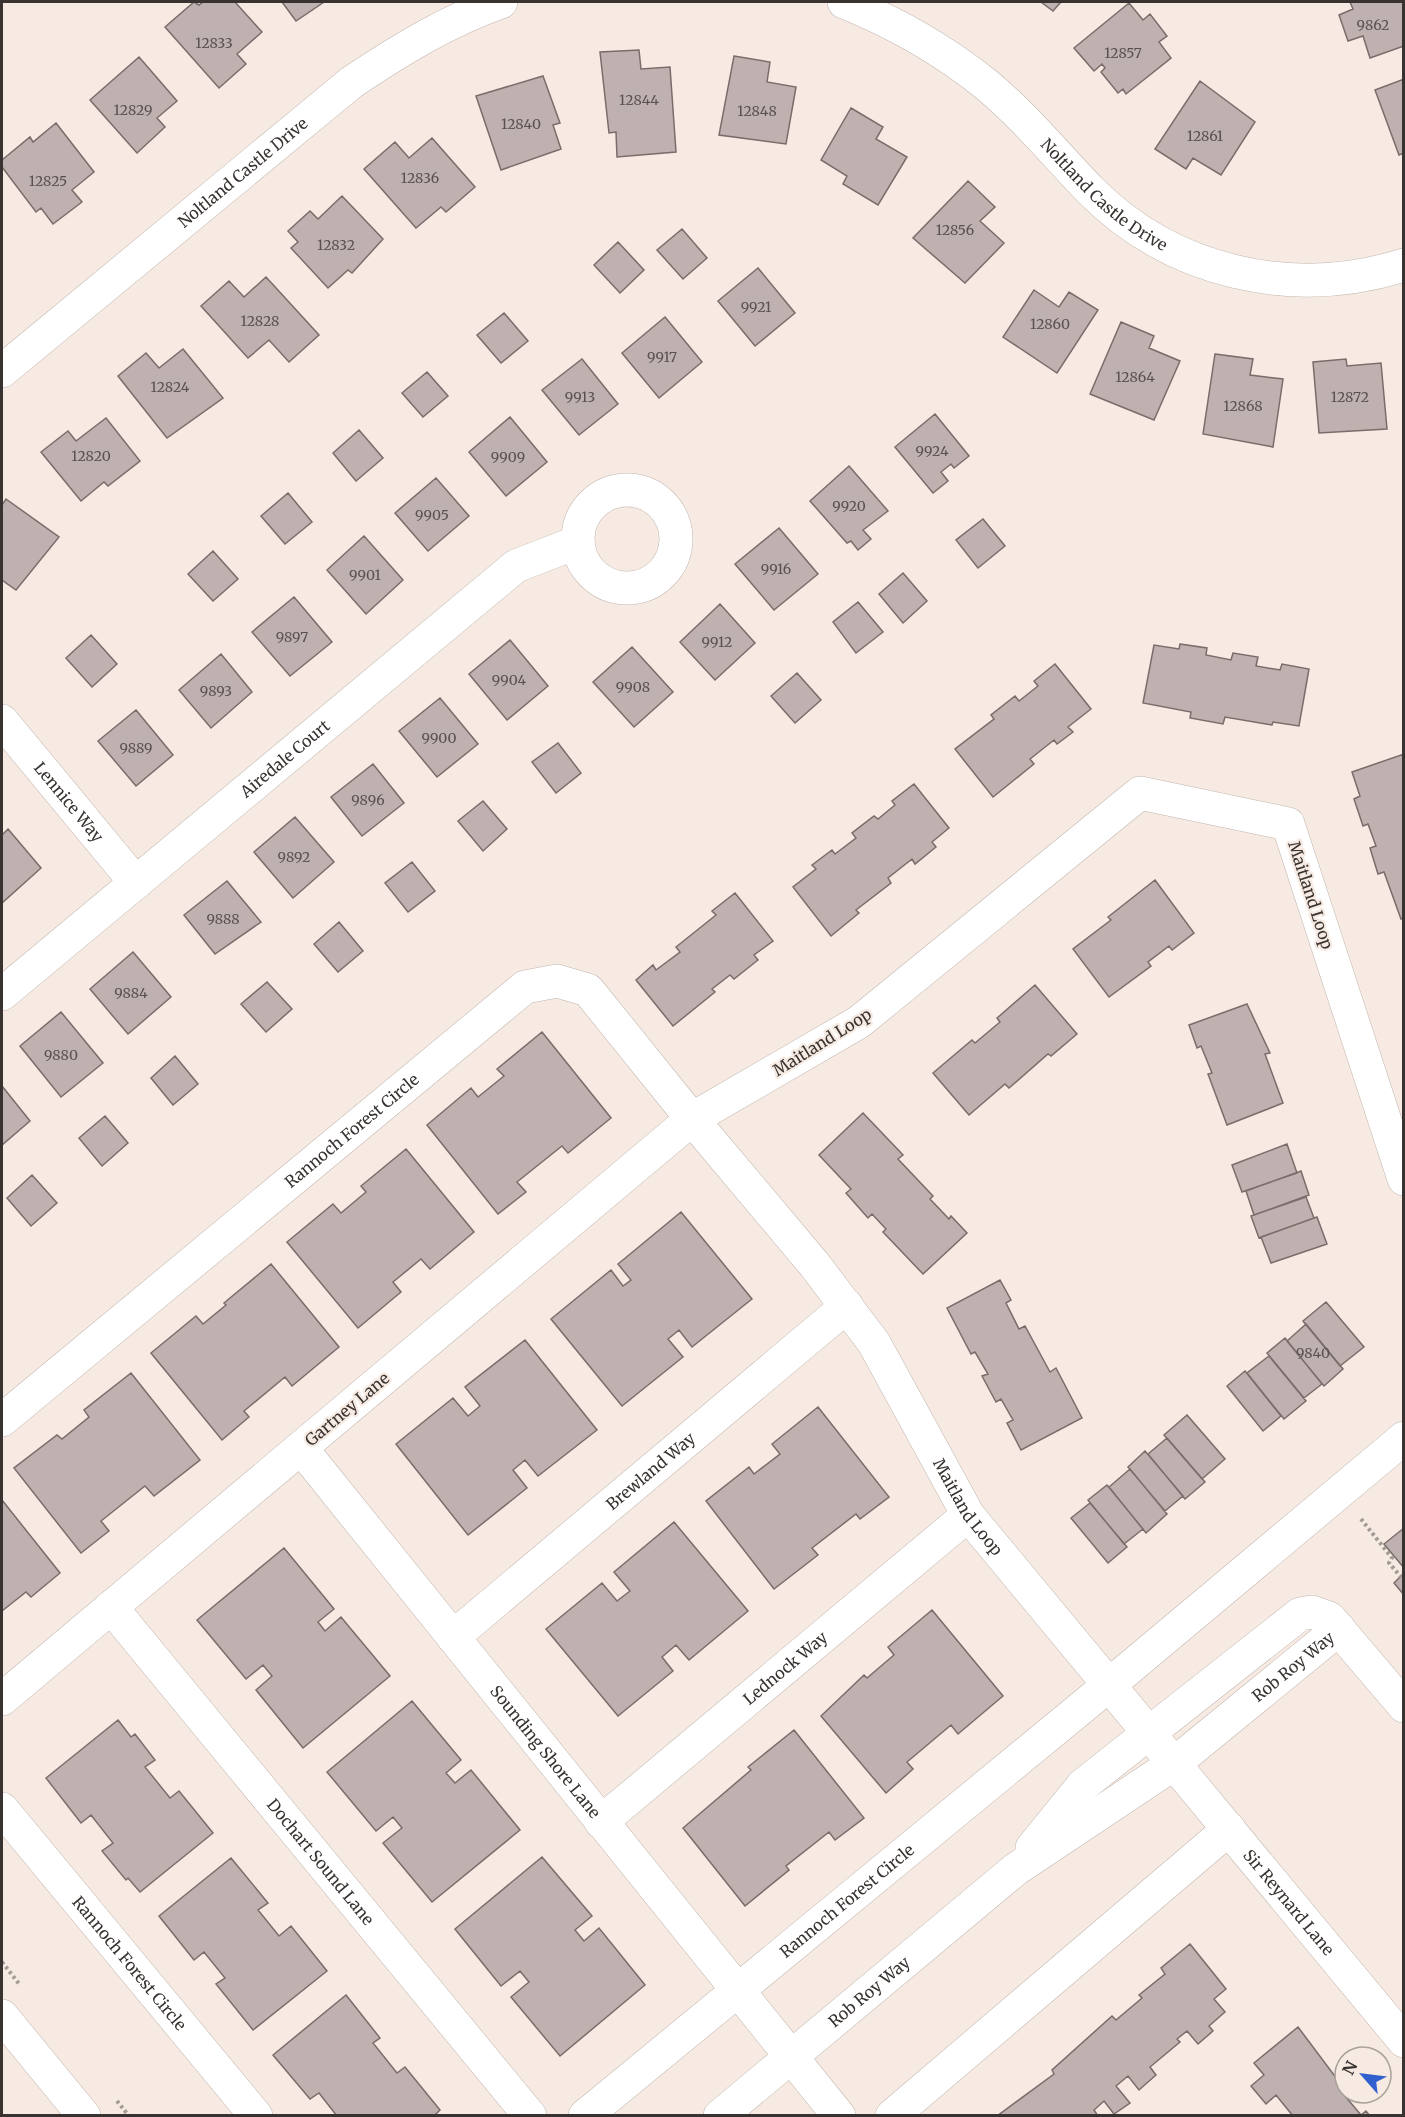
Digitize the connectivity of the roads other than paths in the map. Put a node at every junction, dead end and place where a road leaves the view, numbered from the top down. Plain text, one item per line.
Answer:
1 (501, 2) edge
2 (844, 2) edge
3 (1404, 266) edge
4 (2, 371) edge
5 (578, 542) dead end
6 (2, 721) edge
7 (136, 883) junction
8 (2, 994) edge
9 (692, 1119) junction
10 (1404, 1179) edge
11 (847, 1306) junction
12 (2, 1420) edge
13 (1404, 1438) edge
14 (301, 1448) junction
15 (968, 1515) junction
16 (111, 1607) junction
17 (1339, 1629) junction
18 (453, 1637) junction
19 (1109, 1685) junction
20 (2, 1699) edge
21 (1404, 1707) edge
22 (1149, 1734) junction
23 (1174, 1763) junction
24 (2, 1809) edge
25 (601, 1822) junction
26 (1229, 1829) junction
27 (1016, 1869) junction
28 (737, 1991) junction
29 (2, 2016) edge
30 (1404, 2041) edge
31 (791, 2056) junction
32 (84, 2115) edge
33 (256, 2115) edge
34 (530, 2115) edge
35 (585, 2115) edge
36 (720, 2115) edge
37 (839, 2115) edge
38 (892, 2115) edge

1 - 4 street, Noltland Castle Drive
2 - 3 street, Noltland Castle Drive
5 - 7 street, Airedale Court
6 - 7 street, Lennice Way
7 - 8 street, Airedale Court
9 - 10 street, Maitland Loop
9 - 11 street, Maitland Loop
9 - 12 street, Rannoch Forest Circle
9 - 14 street, Gartney Lane
11 - 15 street, Maitland Loop
11 - 18 street, Brewland Way
13 - 19 street
14 - 16 street, Gartney Lane
14 - 18 street, Sounding Shore Lane
15 - 19 street, Maitland Loop
15 - 25 street, Lednock Way
16 - 20 street, Gartney Lane
16 - 34 street, Dochart Sound Lane
17 - 21 street
17 - 22 street, Rob Roy Way
17 - 23 street, Rob Roy Way
18 - 25 street, Sounding Shore Lane
19 - 22 street, Maitland Loop
19 - 28 street, Rannoch Forest Circle
22 - 23 street, Maitland Loop
22 - 27 street, Rob Roy Way
23 - 26 street, Sir Reynard Lane
23 - 27 street, Rob Roy Way
24 - 33 street, Rannoch Forest Circle
25 - 28 street, Sounding Shore Lane
26 - 30 street, Sir Reynard Lane
26 - 38 street
27 - 31 street, Rob Roy Way
28 - 31 street, Sounding Shore Lane
28 - 35 street, Rannoch Forest Circle
29 - 32 street
31 - 36 street, Rob Roy Way
31 - 37 street, Sounding Shore Lane

